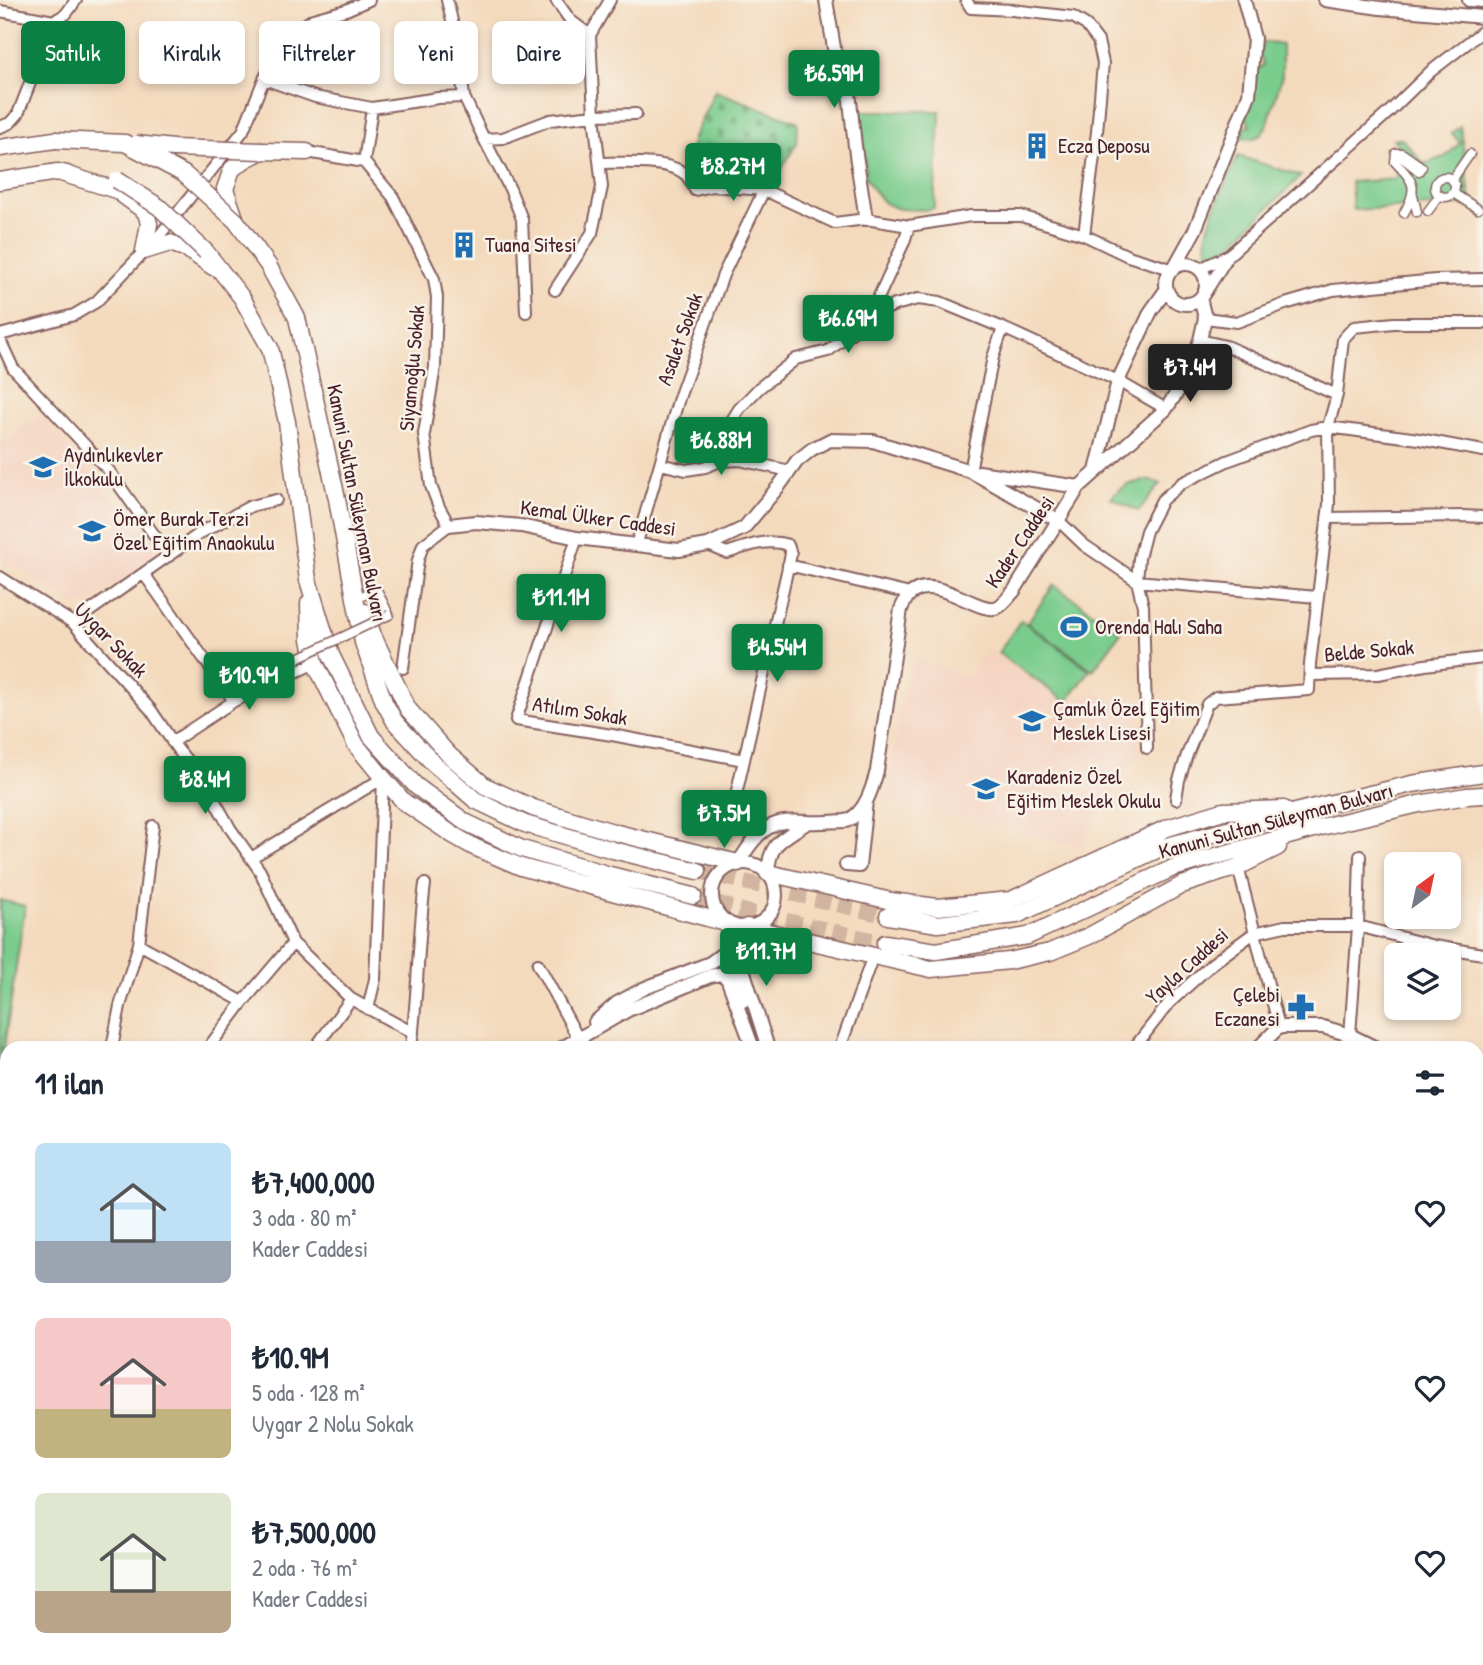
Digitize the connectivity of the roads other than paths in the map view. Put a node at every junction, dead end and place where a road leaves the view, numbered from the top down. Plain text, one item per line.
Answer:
1 (76, 0) edge
2 (369, 0) edge
3 (447, 0) edge
4 (556, 0) edge
5 (610, 0) edge
6 (826, 0) edge
7 (966, 0) edge
8 (1244, 0) edge
9 (1325, 0) edge
10 (1469, 0) edge
11 (1483, 1) edge
12 (0, 11) edge
13 (1483, 18) edge
14 (54, 21) joint
15 (310, 21) edge
16 (1483, 31) edge
17 (590, 35) junction
18 (30, 84) edge
19 (262, 84) edge
20 (278, 84) edge
21 (464, 97) junction
22 (372, 108) junction
23 (636, 114) dead end
24 (594, 115) junction
25 (0, 127) edge
26 (484, 139) junction
27 (125, 143) junction
28 (0, 148) edge
29 (262, 151) junction
30 (307, 152) joint
31 (1470, 154) dead end
32 (364, 162) junction
33 (600, 163) junction
34 (1419, 168) dead end
35 (58, 172) junction
36 (1429, 175) dead end
37 (1452, 180) junction
38 (0, 181) edge
39 (1438, 181) junction
40 (764, 190) junction
41 (1453, 193) junction
42 (1413, 195) junction
43 (1440, 195) junction
44 (1478, 209) dead end
45 (1428, 211) dead end
46 (1417, 212) dead end
47 (1404, 213) dead end
48 (866, 219) junction
49 (236, 221) junction
50 (909, 226) junction
51 (1195, 230) junction
52 (1084, 235) junction
53 (144, 251) junction
54 (1229, 255) junction
55 (1196, 266) junction
56 (1173, 268) junction
57 (222, 273) junction
58 (1483, 279) edge
59 (555, 290) dead end
60 (1166, 290) junction
61 (1202, 296) junction
62 (526, 312) dead end
63 (1205, 318) junction
64 (868, 320) junction
65 (1483, 323) edge
66 (1003, 328) junction
67 (0, 338) edge
68 (1200, 340) junction
69 (1118, 381) junction
70 (1337, 395) junction
71 (1166, 409) junction
72 (1328, 427) junction
73 (1483, 451) edge
74 (720, 461) junction
75 (660, 464) junction
76 (790, 471) junction
77 (970, 471) junction
78 (1096, 472) junction
79 (1079, 487) junction
80 (276, 500) dead end
81 (1483, 517) edge
82 (1327, 518) junction
83 (1059, 521) junction
84 (449, 525) junction
85 (577, 538) junction
86 (708, 545) junction
87 (636, 546) junction
88 (169, 556) junction
89 (788, 565) junction
90 (350, 572) junction
91 (144, 574) junction
92 (0, 577) edge
93 (308, 580) junction
94 (1137, 581) junction
95 (910, 594) junction
96 (359, 597) junction
97 (1317, 597) junction
98 (73, 623) junction
99 (1483, 658) edge
100 (305, 664) junction
101 (403, 668) dead end
102 (1311, 676) junction
103 (234, 701) junction
104 (172, 742) junction
105 (1147, 748) dead end
106 (744, 760) junction
107 (1483, 773) edge
108 (383, 778) junction
109 (736, 795) dead end
110 (1483, 795) edge
111 (1176, 799) dead end
112 (1451, 799) junction
113 (866, 801) junction
114 (1483, 801) edge
115 (1311, 808) junction
116 (808, 822) junction
117 (153, 826) dead end
118 (1321, 827) junction
119 (1360, 856) dead end
120 (251, 858) junction
121 (738, 863) junction
122 (846, 865) dead end
123 (1238, 867) junction
124 (698, 871) tunnel mouth
125 (768, 873) junction
126 (425, 884) dead end
127 (693, 896) tunnel mouth
128 (888, 916) tunnel mouth
129 (726, 923) junction
130 (1358, 926) junction
131 (747, 928) junction
132 (1254, 933) junction
133 (139, 943) junction
134 (293, 943) junction
135 (885, 943) tunnel mouth
136 (729, 949) junction
137 (1483, 954) edge
138 (538, 964) dead end
139 (870, 964) dead end
140 (351, 999) junction
141 (243, 1002) junction
142 (368, 1009) junction
143 (1279, 1027) junction
144 (413, 1033) junction
145 (113, 1041) edge
146 (213, 1041) edge
147 (320, 1041) edge
148 (412, 1041) edge
149 (572, 1041) edge
150 (575, 1041) edge
151 (576, 1041) edge
152 (752, 1041) edge
153 (753, 1041) edge
154 (766, 1041) edge
155 (842, 1041) edge
156 (1139, 1041) edge
157 (1265, 1041) edge
158 (1346, 1041) edge
159 (1348, 1041) edge

1 - 14 street
2 - 15 street
3 - 21 street
4 - 17 street
5 - 17 street
6 - 48 street
7 - 52 street
8 - 51 street, Kader Caddesi
9 - 13 street
10 - 11 street
12 - 14 street
16 - 54 street
17 - 24 street
18 - 25 street
19 - 53 street
20 - 22 street
21 - 22 street
21 - 26 street
22 - 32 street
23 - 24 street
24 - 26 street
24 - 33 street
26 - 62 street
27 - 28 main road, Kanuni Sultan Süleyman Bulvarı, bridge
27 - 29 main road, bridge
27 - 49 main road, Kanuni Sultan Süleyman Bulvarı, bridge
29 - 30 main road
29 - 49 main road, bridge
30 - 32 street
31 - 37 street
32 - 84 street, Siyamoğlu Sokak
33 - 40 street
33 - 59 street
34 - 42 street
35 - 38 main road
35 - 53 main road
35 - 57 main road, bridge
36 - 39 street
37 - 39 street
37 - 41 street
39 - 43 street
40 - 48 street
40 - 75 street, Asalet Sokak
41 - 43 street
41 - 44 street
42 - 46 street
42 - 47 street
43 - 45 street
48 - 50 street
49 - 90 main road, Kanuni Sultan Süleyman Bulvarı, bridge
50 - 52 street
50 - 64 street
51 - 55 street, Kader Caddesi
51 - 56 street, Kader Caddesi
52 - 56 street
53 - 57 main road
53 - 67 street
54 - 55 street
54 - 61 street
55 - 56 street
55 - 61 street, Kader Caddesi
56 - 60 street, Kader Caddesi
57 - 93 main road
58 - 63 street
60 - 61 street
60 - 69 street, Kader Caddesi
61 - 63 street, Kader Caddesi
63 - 68 street, Kader Caddesi
64 - 66 street
64 - 74 street
65 - 70 street
66 - 69 street
66 - 77 street
67 - 88 street
68 - 70 street
68 - 71 street, Kader Caddesi
69 - 71 street
69 - 78 street, Kader Caddesi
70 - 72 street
71 - 78 street, Kader Caddesi
72 - 73 street
72 - 82 street
72 - 94 street
74 - 75 street
74 - 76 street
75 - 87 street, Asalet Sokak
76 - 77 street, Kemal Ülker Caddesi
76 - 86 street, Kemal Ülker Caddesi
77 - 79 street
77 - 83 street, Kemal Ülker Caddesi
78 - 79 street, Kader Caddesi
79 - 83 street, Kader Caddesi
80 - 88 street
81 - 82 street
82 - 97 street
83 - 94 street
83 - 95 street, Kader Caddesi
84 - 85 street, Kemal Ülker Caddesi
84 - 101 street
85 - 87 street, Kemal Ülker Caddesi
85 - 106 street, Atılım Sokak
86 - 87 street, Kemal Ülker Caddesi
86 - 89 street
88 - 91 street
89 - 95 street
89 - 106 street
90 - 96 main road
90 - 124 main road, Kanuni Sultan Süleyman Bulvarı
91 - 98 street
91 - 103 street
92 - 98 street, Uygar Sokak
93 - 100 main road
93 - 127 main road
94 - 97 street
94 - 105 street
95 - 113 street
96 - 100 street, bridge
96 - 121 main road
97 - 102 street
98 - 104 street, Uygar Sokak
99 - 102 street, Belde Sokak
100 - 103 street
100 - 108 main road
102 - 111 street, Belde Sokak
103 - 104 street
104 - 120 street, Uygar Sokak
106 - 109 street
107 - 115 main road, Kanuni Sultan Süleyman Bulvarı
108 - 120 street
108 - 129 main road
108 - 142 street
110 - 112 main road, Kanuni Sultan Süleyman Bulvarı
112 - 114 main road
112 - 118 main road, Kanuni Sultan Süleyman Bulvarı
113 - 116 street
113 - 122 street
115 - 125 main road
115 - 128 main road, Kanuni Sultan Süleyman Bulvarı
116 - 121 street
116 - 125 street
117 - 133 street
118 - 123 main road
118 - 135 main road, Kanuni Sultan Süleyman Bulvarı
119 - 130 street
120 - 134 street, Uygar Sokak
121 - 125 street
121 - 129 street
123 - 131 main road
123 - 132 street
125 - 131 street
126 - 144 street
129 - 131 street
129 - 136 street
130 - 132 street, Yayla Caddesi
130 - 137 street, Yayla Caddesi
130 - 159 street
131 - 154 street
132 - 143 street
132 - 156 street, Yayla Caddesi
133 - 141 street
133 - 145 street
134 - 140 street, Uygar Sokak
134 - 141 street
136 - 150 street
136 - 153 street
138 - 149 street
139 - 155 street
140 - 142 street, Uygar Sokak
140 - 147 street
141 - 146 street
142 - 144 street, Uygar Sokak
143 - 157 street
143 - 158 street
144 - 148 street
151 - 152 street

